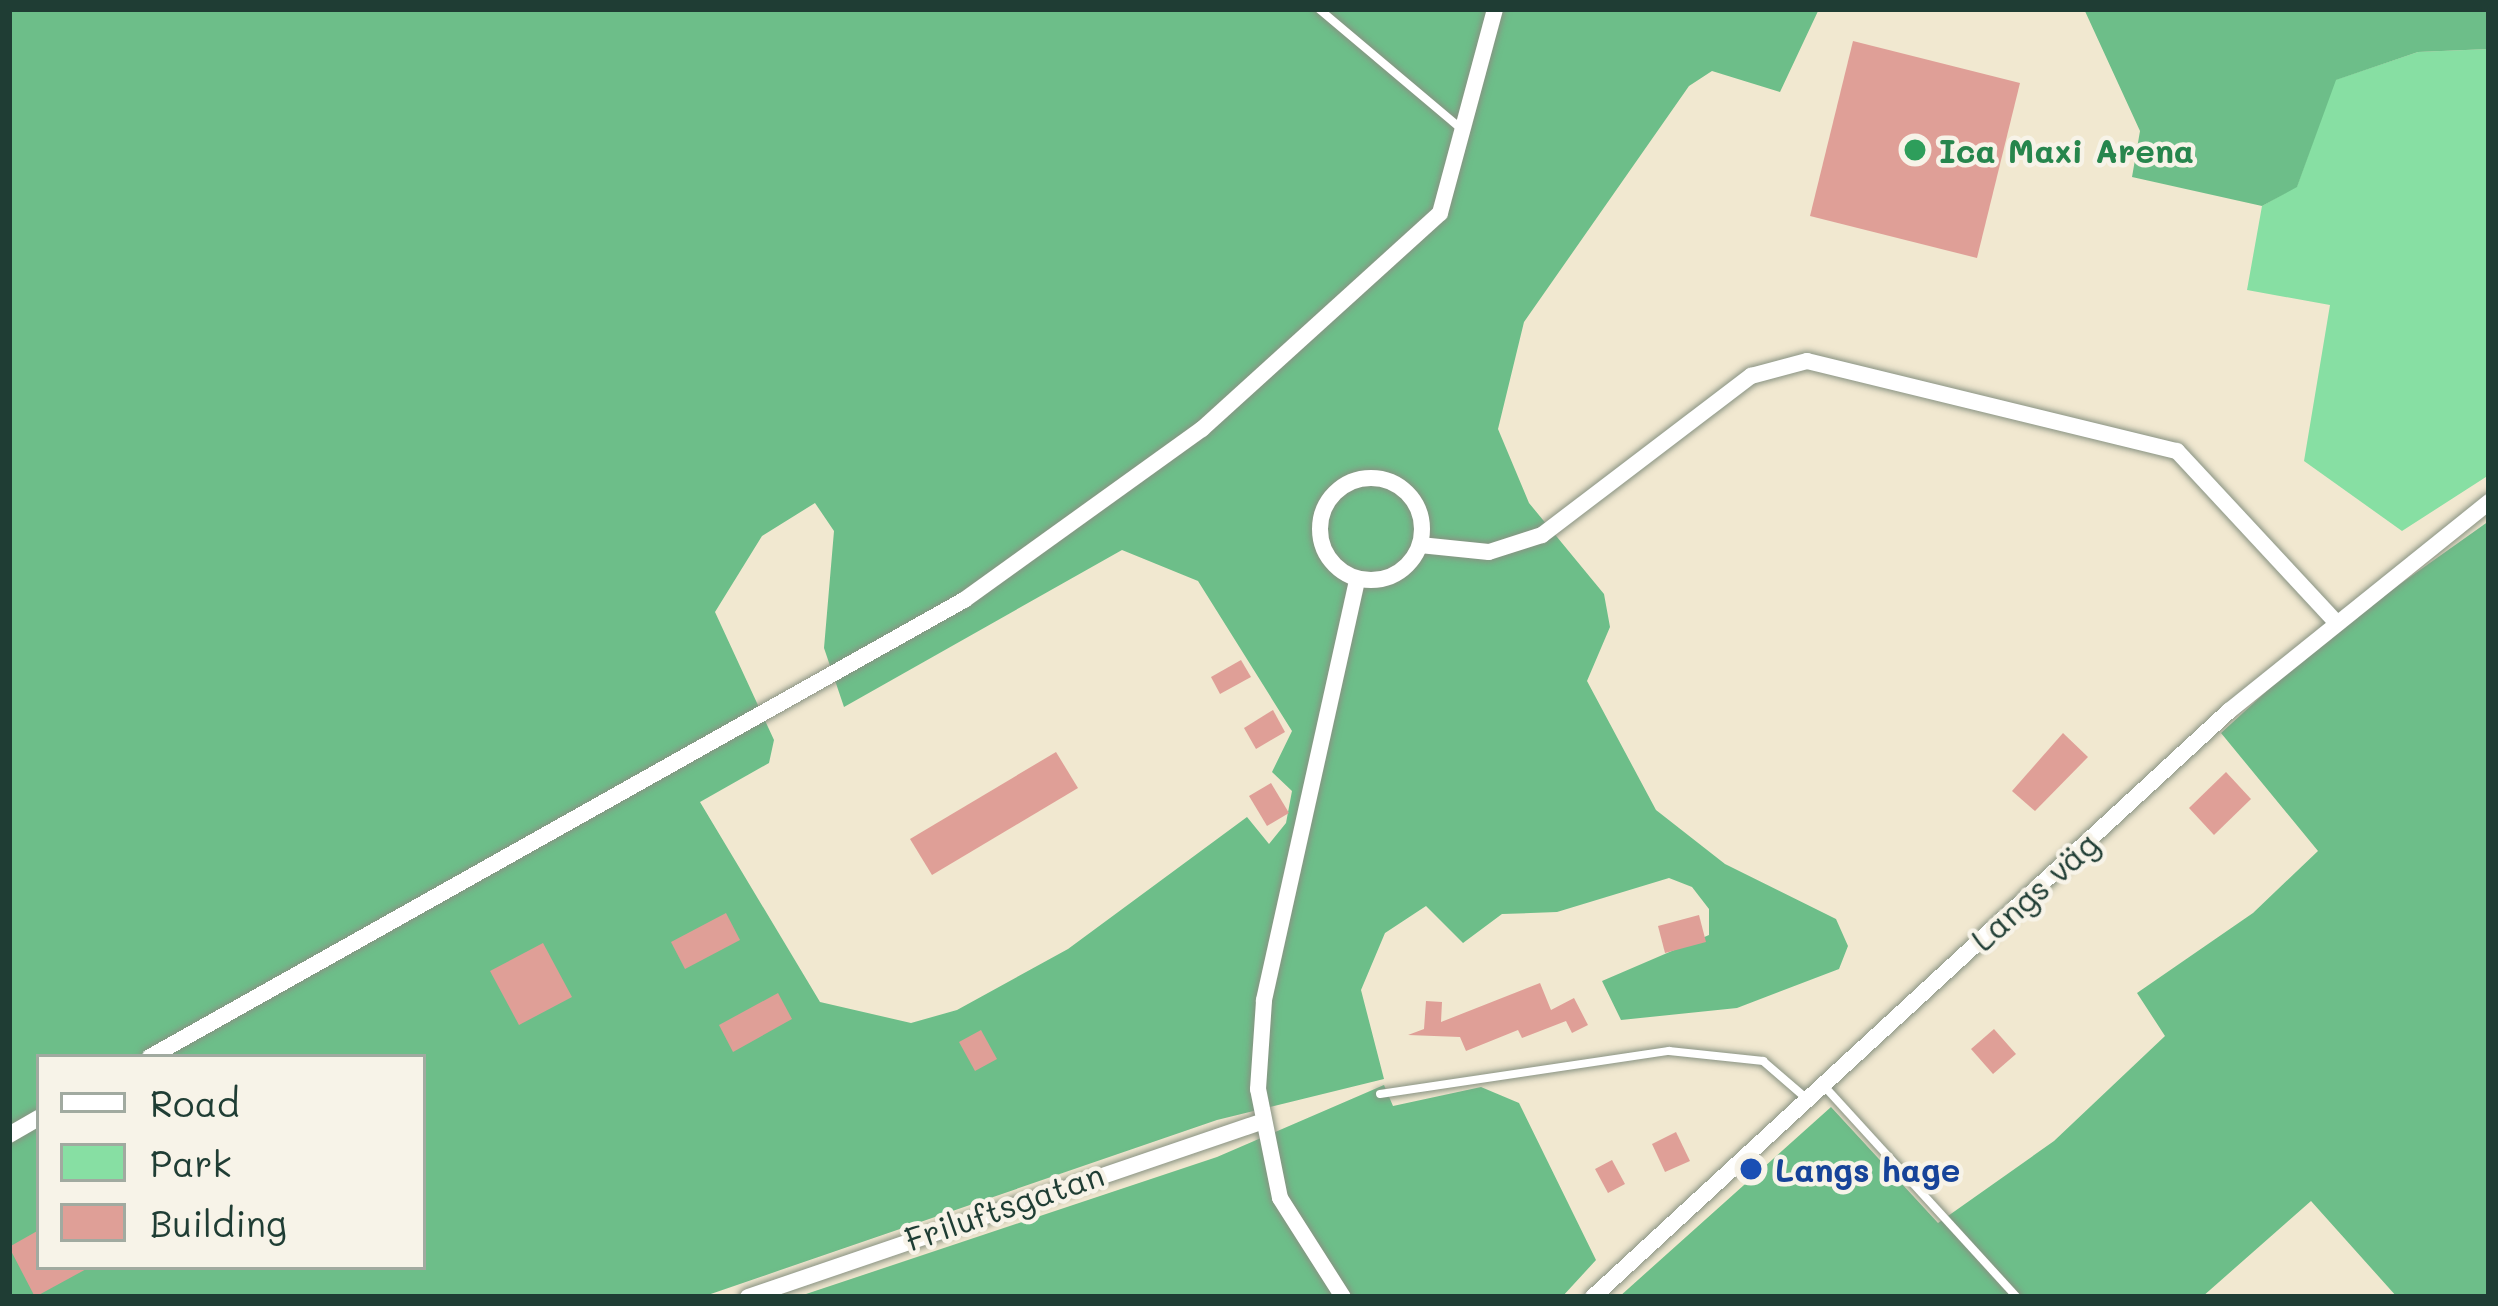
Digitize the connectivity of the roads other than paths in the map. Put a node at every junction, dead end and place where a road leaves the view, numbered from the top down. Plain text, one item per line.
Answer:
1 (1319, 9) edge
2 (1495, 9) edge
3 (1465, 131) junction
4 (2489, 502) edge
5 (1420, 544) junction
6 (1357, 579) junction
7 (2332, 620) junction
8 (155, 1054) edge
9 (1823, 1085) junction
10 (1380, 1094) dead end
11 (1808, 1100) junction
12 (36, 1120) edge
13 (1261, 1122) junction
14 (9, 1135) edge
15 (748, 1297) edge
16 (1342, 1297) edge
17 (1593, 1297) edge
18 (2017, 1297) edge

1 - 3 lane
2 - 3 street
3 - 8 street
4 - 7 street, Langs väg
5 - 6 street
5 - 6 street
5 - 7 street
6 - 13 street
7 - 9 street, Langs väg
9 - 11 street, Langs väg
9 - 18 lane
10 - 11 lane
11 - 17 street, Langs väg
12 - 14 street
13 - 15 street, Friluftsgatan
13 - 16 street

